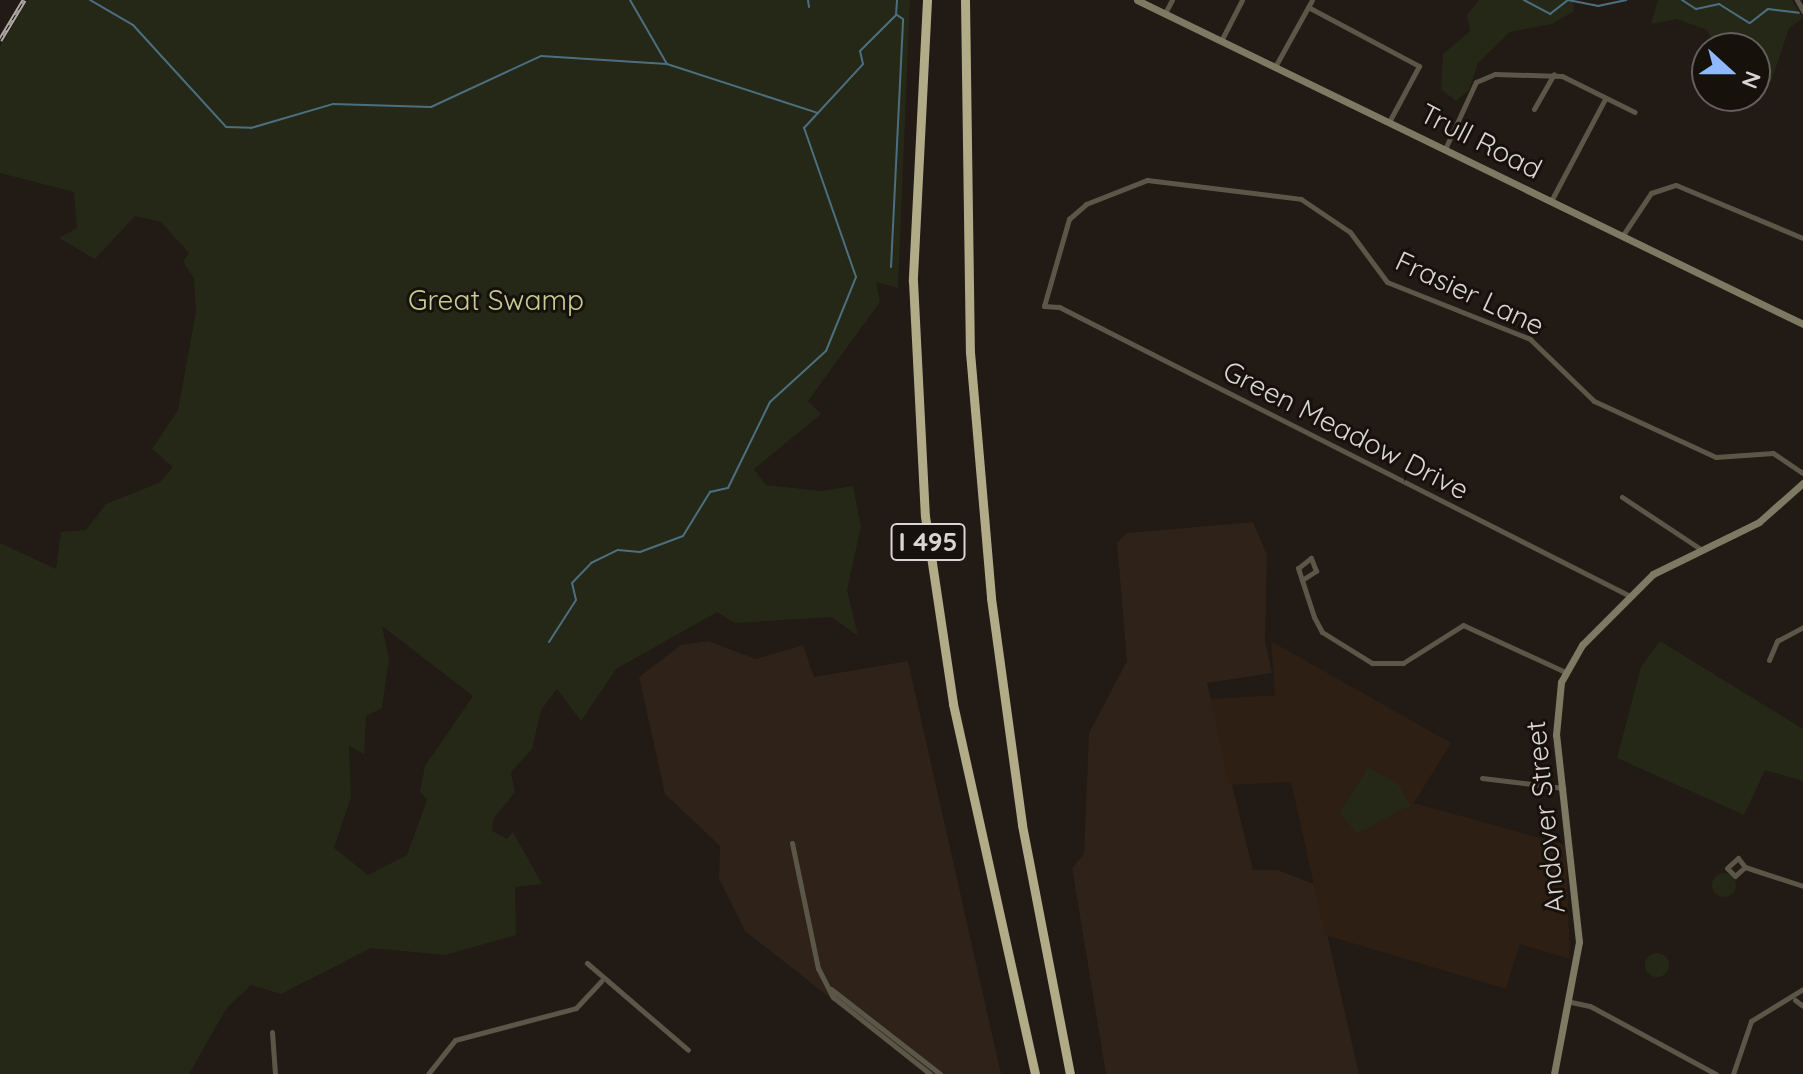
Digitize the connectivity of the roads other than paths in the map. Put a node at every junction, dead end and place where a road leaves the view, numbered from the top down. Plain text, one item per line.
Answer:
1 (927, 0) edge
2 (965, 0) edge
3 (1137, 0) edge
4 (1172, 0) edge
5 (1242, 0) edge
6 (1312, 0) edge
7 (1797, 0) edge
8 (1308, 7) junction
9 (1803, 11) edge
10 (1164, 15) junction
11 (1221, 41) junction
12 (1276, 65) junction
13 (1554, 74) junction
14 (1605, 99) junction
15 (1534, 109) dead end
16 (1635, 112) dead end
17 (1390, 120) junction
18 (1445, 149) junction
19 (1551, 201) junction
20 (1623, 235) junction
21 (1803, 238) edge
22 (1044, 306) joint
23 (1803, 324) edge
24 (1803, 473) edge
25 (1803, 483) edge
26 (1622, 497) dead end
27 (1703, 551) junction
28 (1302, 580) junction
29 (1628, 595) junction
30 (1803, 627) edge
31 (1769, 660) dead end
32 (1565, 672) junction
33 (1482, 778) dead end
34 (1564, 788) junction
35 (792, 843) dead end
36 (1745, 867) dead end
37 (1803, 886) edge
38 (587, 963) dead end
39 (601, 981) junction
40 (830, 988) junction
41 (1803, 989) edge
42 (1795, 1000) junction
43 (1571, 1002) junction
44 (1803, 1006) edge
45 (272, 1032) dead end
46 (688, 1050) dead end
47 (275, 1074) edge
48 (428, 1074) edge
49 (930, 1074) edge
50 (940, 1074) edge
51 (1035, 1074) edge
52 (1070, 1074) edge
53 (1554, 1074) edge
54 (1716, 1074) edge
55 (1733, 1074) edge

1 - 51 highway, I 495
2 - 52 highway, I 495
3 - 10 street, Trull Road
4 - 10 street
5 - 11 street
6 - 8 street
7 - 9 street
8 - 12 street
8 - 17 street
10 - 11 street, Trull Road
11 - 12 street, Trull Road
12 - 17 street, Trull Road
13 - 14 street
13 - 15 street
13 - 18 street
14 - 16 street
14 - 19 street
17 - 18 street, Trull Road
18 - 19 street, Trull Road
19 - 20 street, Trull Road
20 - 21 street
20 - 23 street, Trull Road
22 - 24 street, Frasier Lane
22 - 29 street, Green Meadow Drive
25 - 27 street, Andover Street
26 - 27 street
27 - 29 street, Andover Street
28 - 28 street
28 - 32 street
29 - 32 street, Andover Street
30 - 31 street
32 - 34 street, Andover Street
33 - 34 street
34 - 43 street, Andover Street
35 - 40 street
36 - 37 street
38 - 39 street
39 - 46 street
39 - 48 street
40 - 49 street
40 - 50 street
41 - 42 street
42 - 44 street
42 - 55 street
43 - 53 street, Andover Street
43 - 54 street
45 - 47 street

